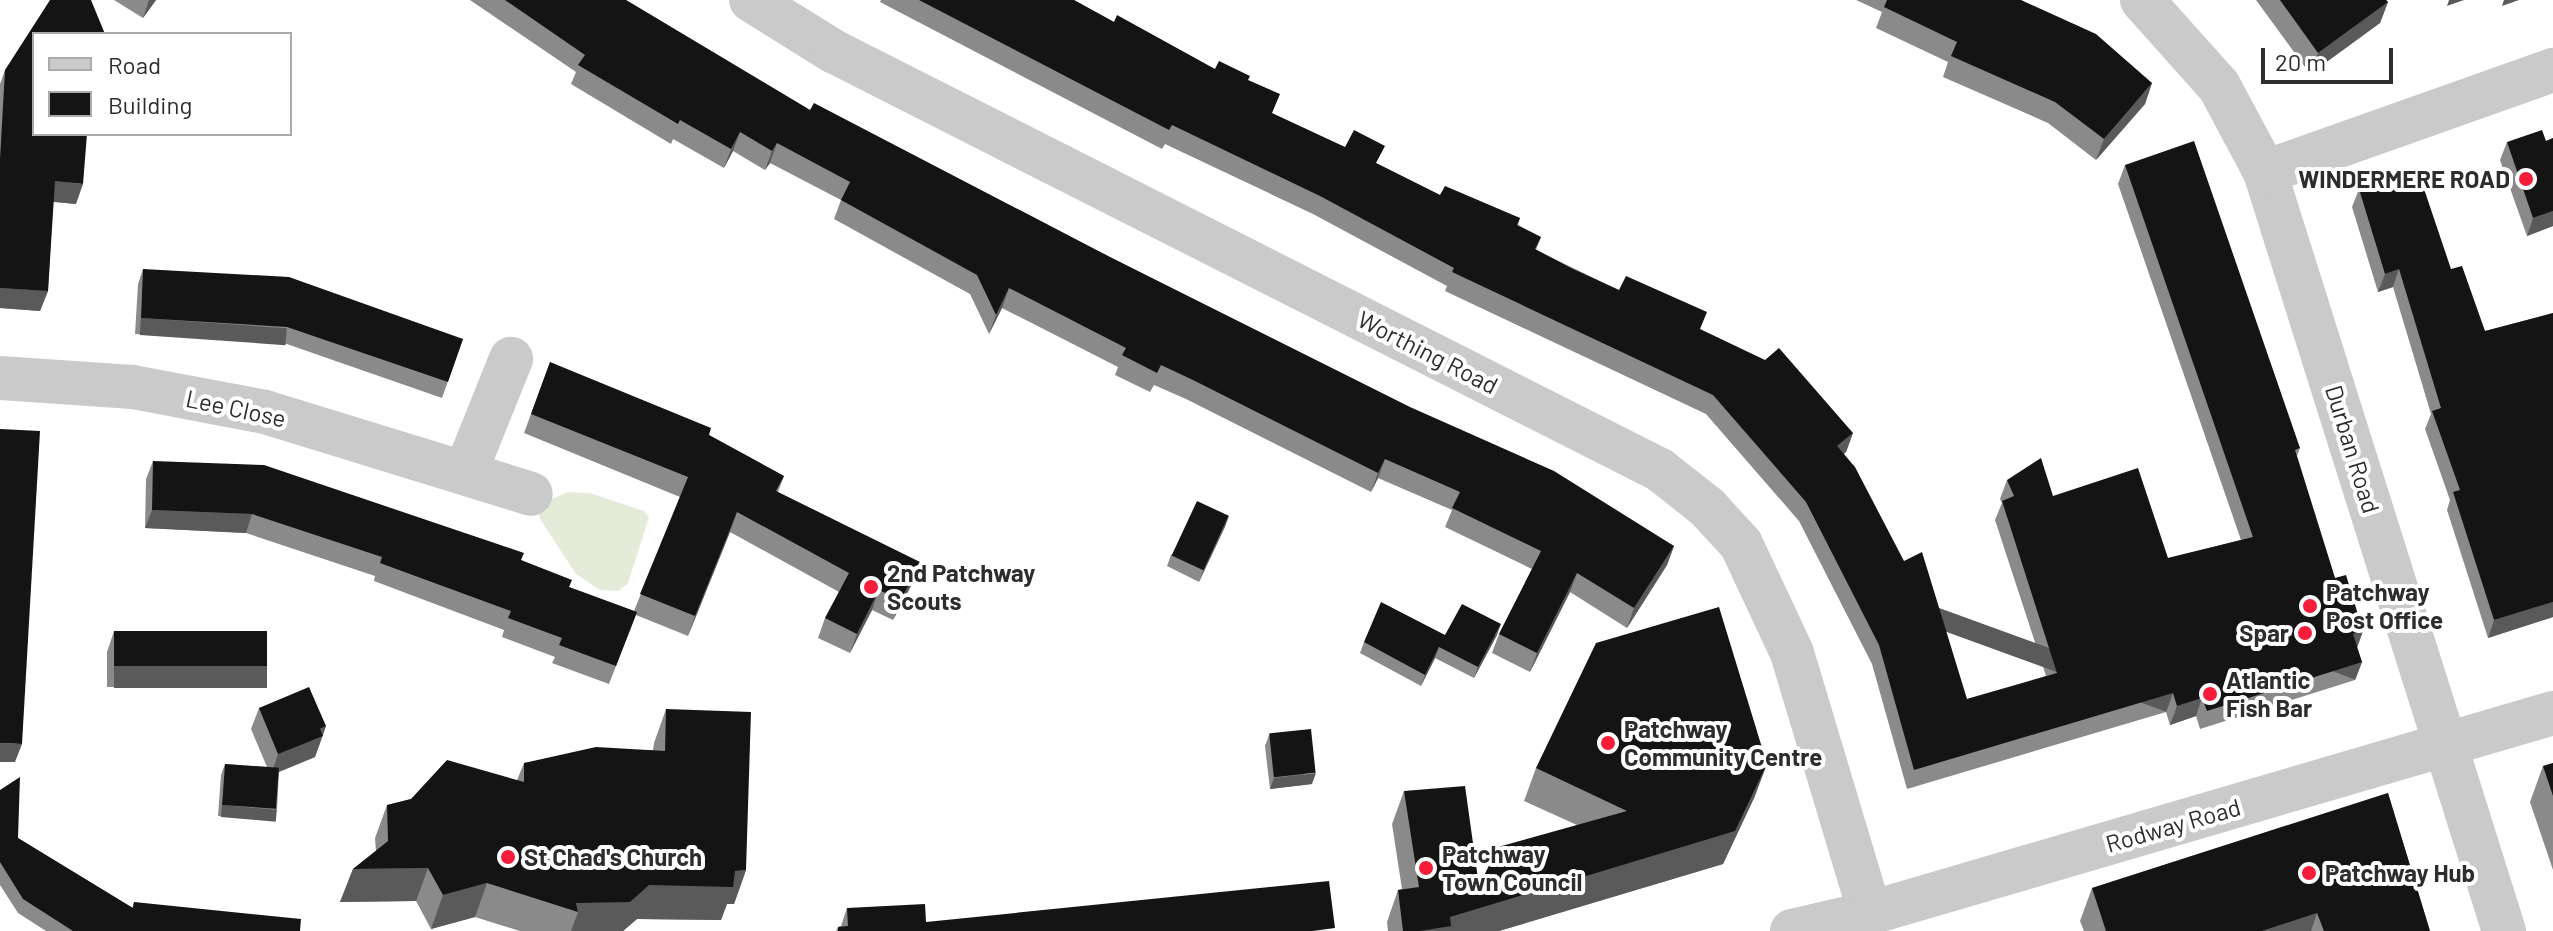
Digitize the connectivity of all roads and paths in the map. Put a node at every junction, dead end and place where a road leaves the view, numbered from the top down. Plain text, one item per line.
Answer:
1 (751, 0) edge
2 (2142, 0) edge
3 (2553, 70) edge
4 (2265, 172) junction
5 (511, 359) dead end
6 (0, 378) edge
7 (466, 471) junction
8 (531, 494) dead end
9 (2553, 713) edge
10 (2445, 748) junction
11 (1870, 913) junction
12 (1792, 931) edge
13 (2504, 931) edge

1 - 11 street, Worthing Road
2 - 4 street, Durban Road
3 - 4 street
4 - 10 street, Durban Road
5 - 7 street
6 - 7 street, Lee Close
7 - 8 street, Lee Close
9 - 10 street, Rodway Road
10 - 11 street, Rodway Road
10 - 13 street, Durban Road
11 - 12 street, Rodway Road

